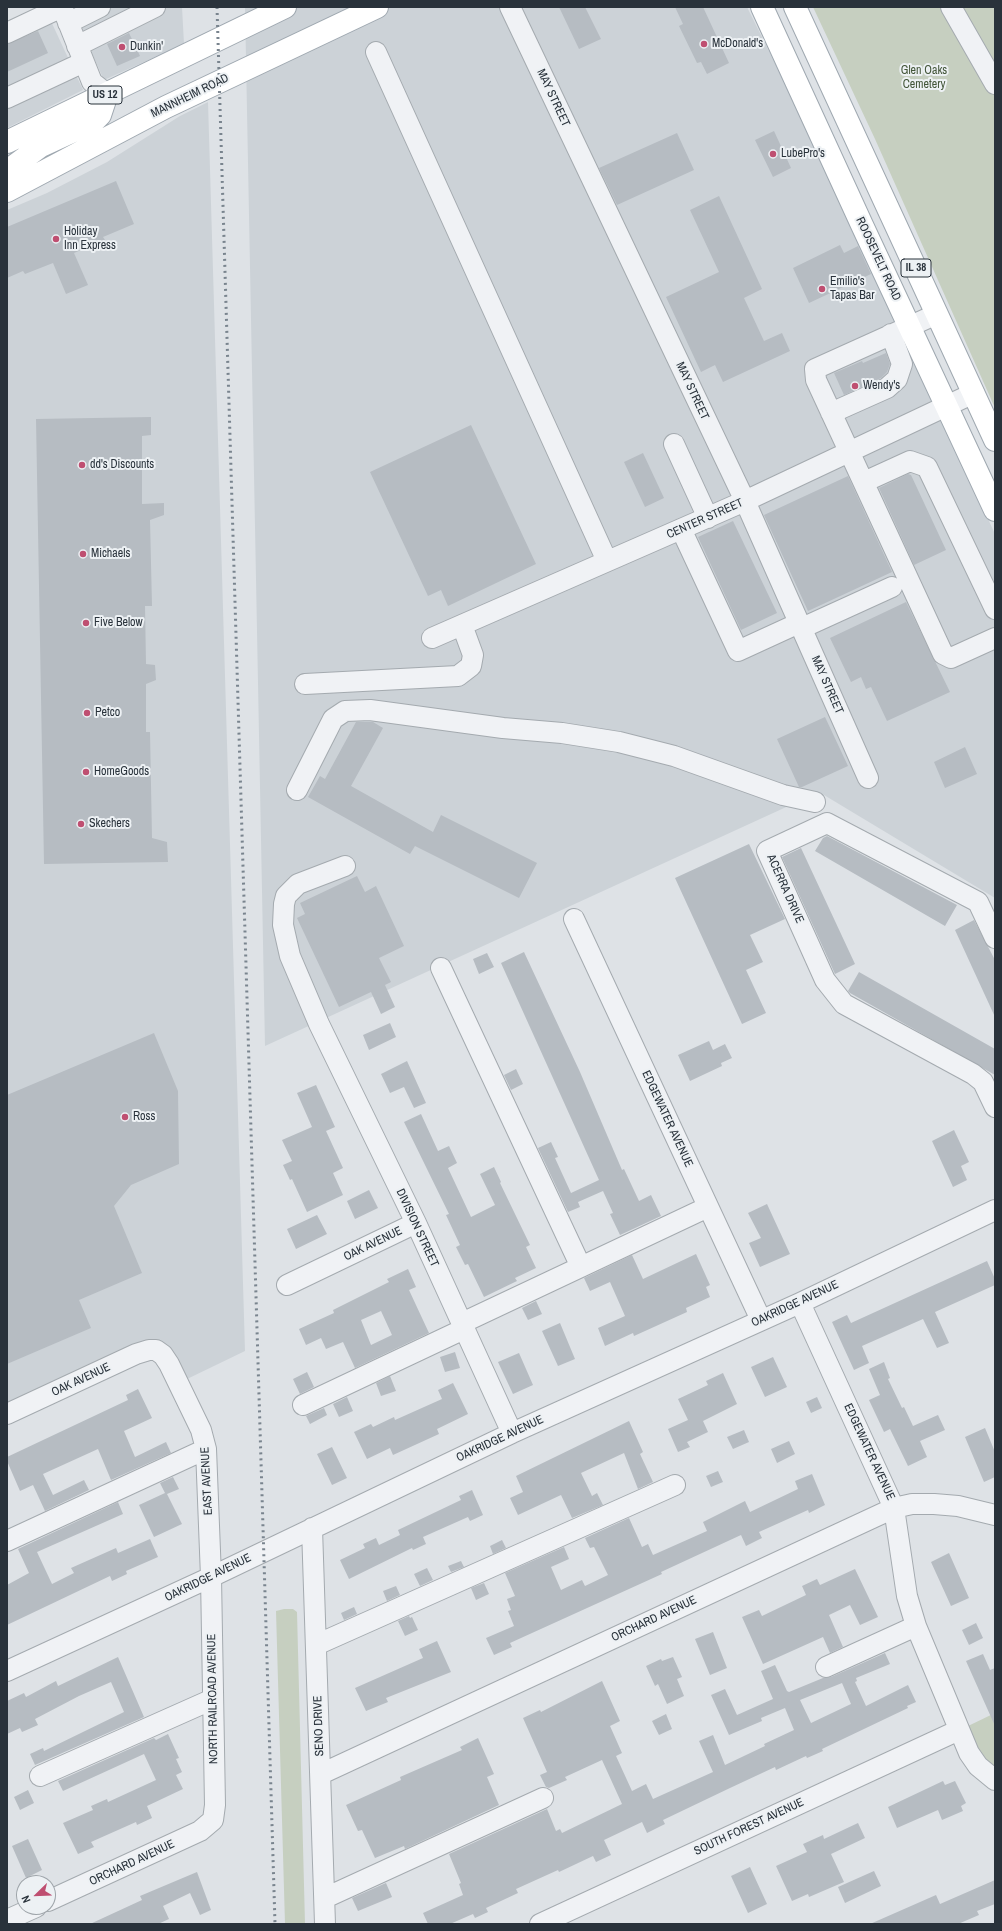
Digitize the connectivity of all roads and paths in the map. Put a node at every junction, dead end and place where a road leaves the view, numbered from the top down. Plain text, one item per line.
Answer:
1 (100, 7) edge
2 (155, 7) edge
3 (285, 7) edge
4 (376, 7) edge
5 (510, 7) edge
6 (762, 7) edge
7 (795, 7) edge
8 (951, 7) edge
9 (64, 12) edge
10 (7, 33) edge
11 (376, 52) dead end
12 (81, 54) junction
13 (995, 84) edge
14 (107, 94) junction
15 (7, 98) edge
16 (7, 142) edge
17 (7, 171) edge
18 (7, 191) edge
19 (937, 314) junction
20 (900, 330) junction
21 (974, 393) junction
22 (946, 407) junction
23 (831, 413) junction
24 (995, 440) edge
25 (674, 444) dead end
26 (849, 451) junction
27 (864, 482) junction
28 (745, 501) junction
29 (995, 510) edge
30 (708, 518) junction
31 (681, 529) junction
32 (607, 562) junction
33 (892, 587) dead end
34 (995, 609) edge
35 (462, 625) junction
36 (800, 625) junction
37 (432, 638) dead end
38 (995, 638) edge
39 (305, 684) dead end
40 (868, 778) dead end
41 (297, 790) dead end
42 (815, 802) dead end
43 (345, 866) dead end
44 (574, 919) dead end
45 (995, 938) edge
46 (441, 968) dead end
47 (995, 1107) edge
48 (708, 1208) junction
49 (995, 1210) edge
50 (416, 1223) junction
51 (581, 1267) junction
52 (287, 1285) dead end
53 (800, 1303) junction
54 (761, 1320) junction
55 (463, 1326) junction
56 (156, 1350) joint
57 (303, 1405) dead end
58 (7, 1414) edge
59 (512, 1433) junction
60 (206, 1450) junction
61 (674, 1485) dead end
62 (894, 1508) junction
63 (995, 1515) edge
64 (312, 1528) junction
65 (7, 1541) edge
66 (211, 1577) junction
67 (916, 1626) junction
68 (316, 1646) junction
69 (826, 1667) dead end
70 (7, 1671) edge
71 (213, 1699) junction
72 (959, 1730) junction
73 (321, 1774) junction
74 (40, 1776) dead end
75 (995, 1780) edge
76 (543, 1798) dead end
77 (213, 1820) joint
78 (56, 1897) edge
79 (325, 1898) junction
80 (18, 1915) edge
81 (7, 1920) edge
82 (325, 1924) edge
83 (540, 1924) edge

1 - 9 street
2 - 12 street
3 - 14 main road, US 12
4 - 18 main road, MANNHEIM ROAD
5 - 28 street, MAY STREET
6 - 20 main road, ROOSEVELT ROAD / IL 38
7 - 19 main road, IL 38
8 - 13 street
9 - 10 street
9 - 12 street
11 - 32 street
12 - 14 street
12 - 15 street
14 - 16 main road, US 12
14 - 17 main road
19 - 20 street
19 - 21 main road, IL 38
20 - 22 main road, ROOSEVELT ROAD / IL 38
20 - 23 street
20 - 23 street
21 - 22 street, CENTER STREET
21 - 24 main road, IL 38
22 - 26 street, CENTER STREET
22 - 29 main road, ROOSEVELT ROAD / IL 38
23 - 26 street
25 - 30 street
26 - 27 street
26 - 28 street, CENTER STREET
27 - 34 street
27 - 38 street
28 - 30 street, CENTER STREET
28 - 36 street, MAY STREET
30 - 31 street, CENTER STREET
31 - 32 street, CENTER STREET
31 - 36 street
32 - 35 street, CENTER STREET
33 - 36 street
35 - 37 street, CENTER STREET
35 - 39 street
36 - 40 street, MAY STREET
41 - 42 street
43 - 50 street, DIVISION STREET
44 - 48 street, EDGEWATER AVENUE
45 - 47 street, ACERRA DRIVE
46 - 51 street
48 - 51 street
48 - 54 street, EDGEWATER AVENUE
49 - 53 street, OAKRIDGE AVENUE
50 - 52 street, OAK AVENUE
50 - 55 street, DIVISION STREET
51 - 55 street
53 - 54 street, OAKRIDGE AVENUE
53 - 62 street, EDGEWATER AVENUE
54 - 59 street, OAKRIDGE AVENUE
55 - 57 street
55 - 59 street, DIVISION STREET
56 - 58 street, OAK AVENUE
56 - 60 street, EAST AVENUE
59 - 64 street, OAKRIDGE AVENUE
60 - 65 street
60 - 66 street, EAST AVENUE
61 - 68 street
62 - 63 street, ORCHARD AVENUE
62 - 67 street, EDGEWATER AVENUE
62 - 73 street, ORCHARD AVENUE
64 - 66 street, OAKRIDGE AVENUE
64 - 68 street, SENO DRIVE
66 - 70 street, OAKRIDGE AVENUE
66 - 71 street, NORTH RAILROAD AVENUE
67 - 69 street
67 - 72 street, EDGEWATER AVENUE
68 - 73 street, SENO DRIVE
71 - 74 street
71 - 77 street, NORTH RAILROAD AVENUE
72 - 75 street, EDGEWATER AVENUE
72 - 83 street, SOUTH FOREST AVENUE
73 - 79 street, SENO DRIVE
76 - 79 street
77 - 78 street, ORCHARD AVENUE
79 - 82 street, SENO DRIVE
80 - 81 street

